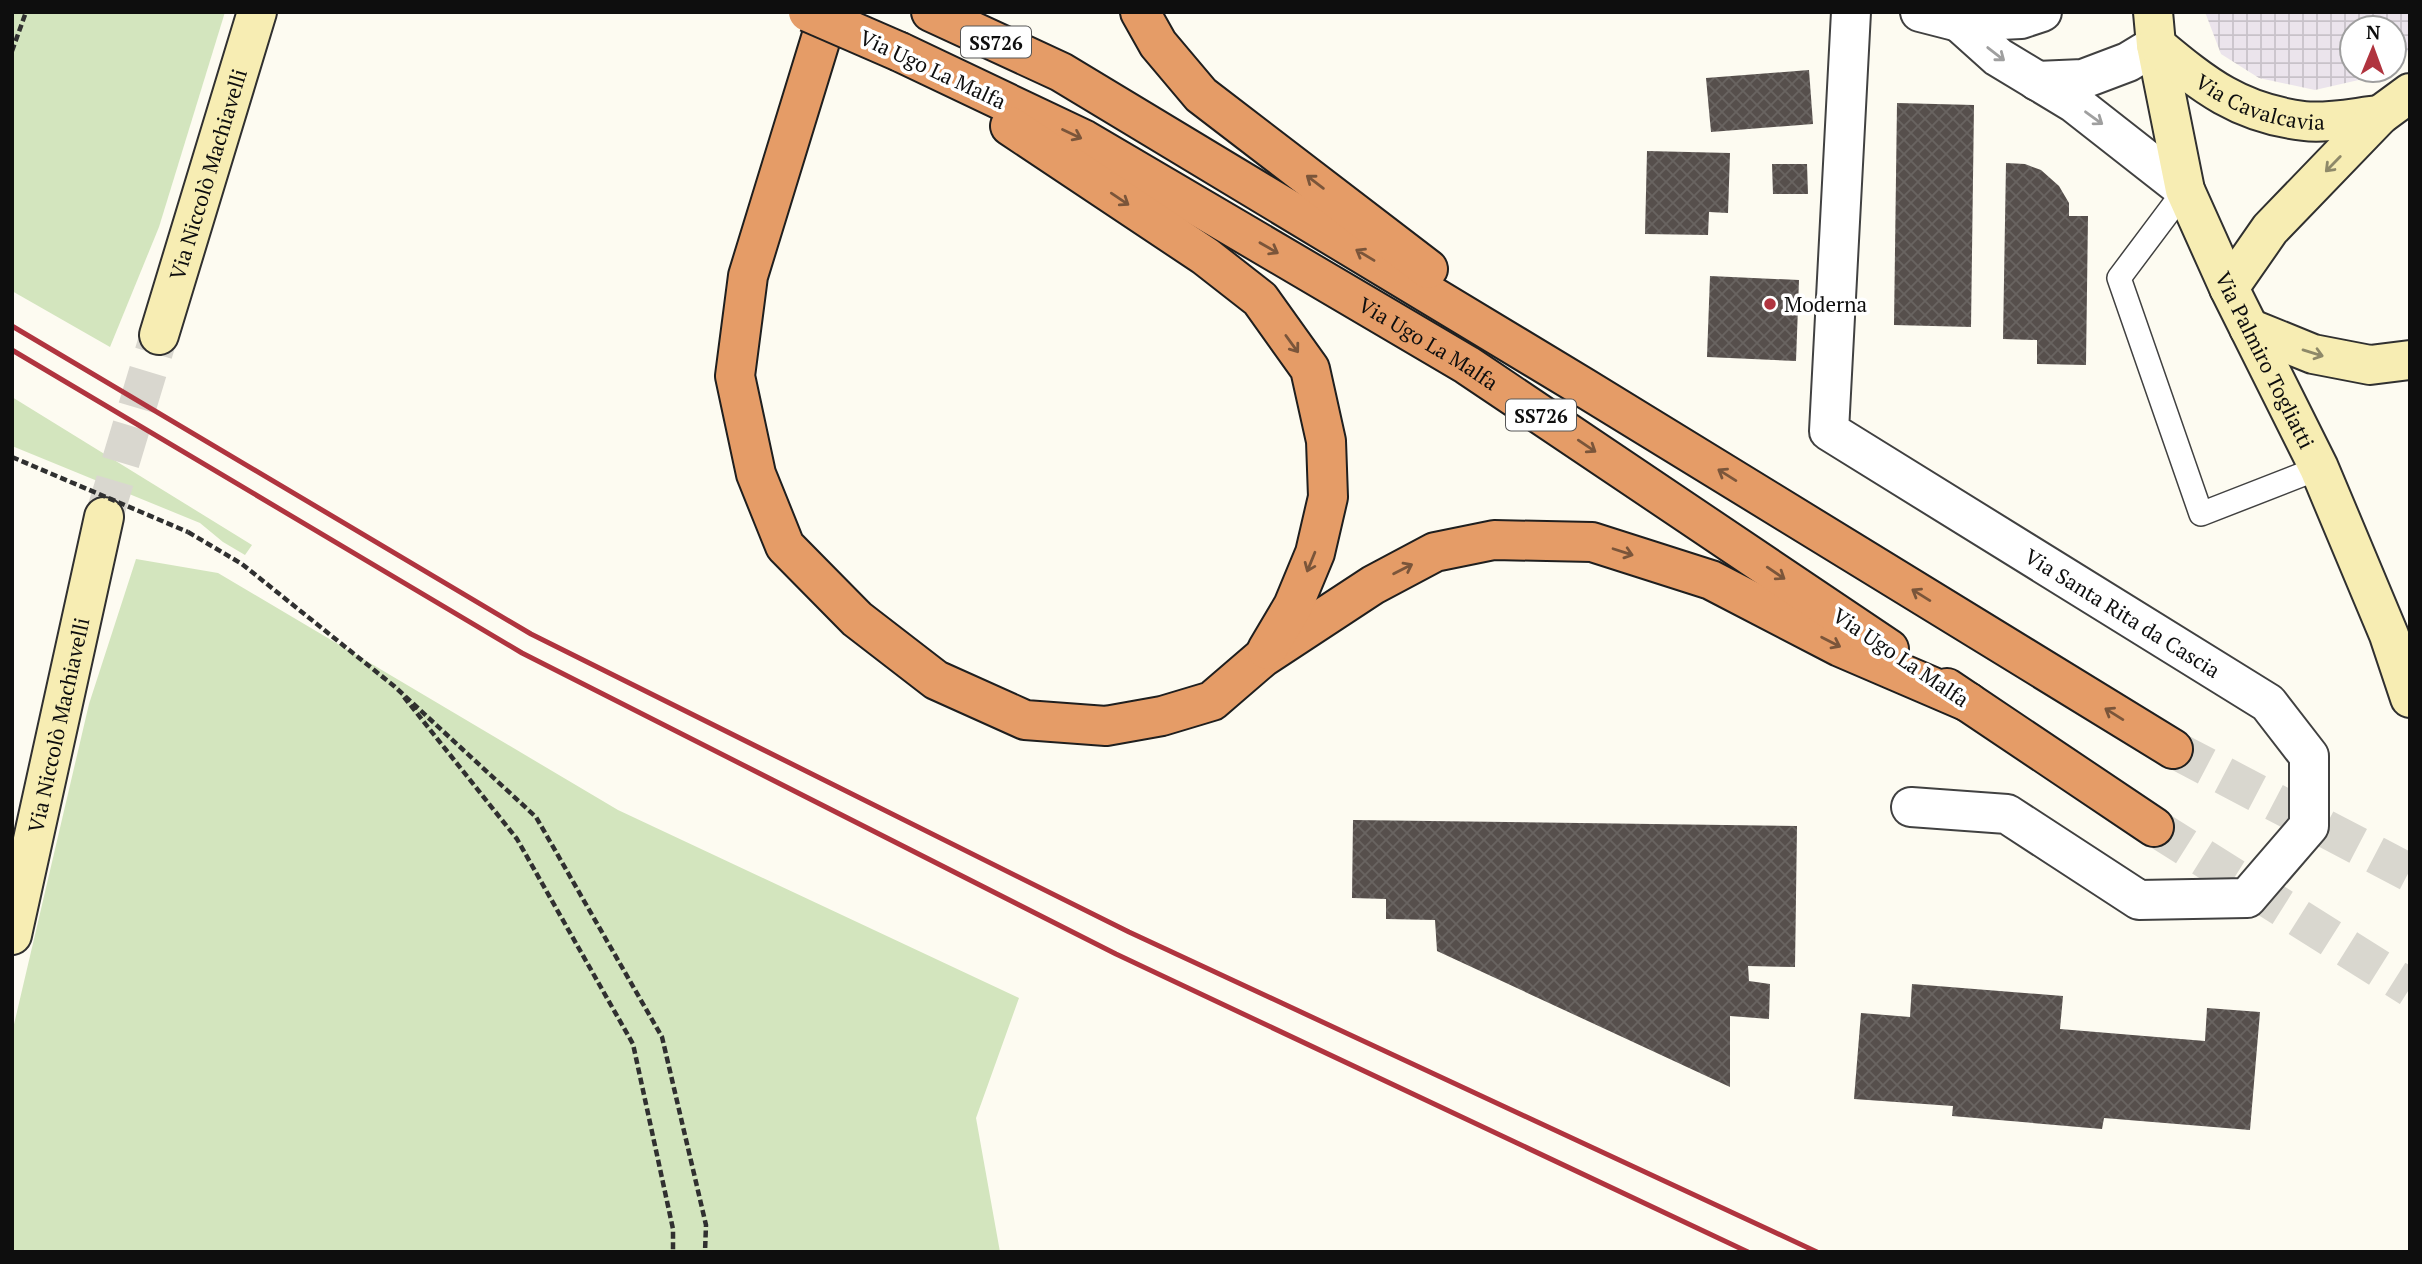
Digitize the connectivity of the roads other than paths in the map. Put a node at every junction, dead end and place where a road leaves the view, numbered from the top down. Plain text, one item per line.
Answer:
1 (257, 12) edge
2 (808, 12) edge
3 (829, 12) edge
4 (931, 12) edge
5 (1140, 12) edge
6 (1851, 12) edge
7 (1920, 12) edge
8 (2042, 12) edge
9 (1959, 22) junction
10 (2155, 29) edge
11 (900, 52) junction
12 (2037, 81) junction
13 (2395, 104) edge
14 (2185, 190) junction
15 (2229, 288) junction
16 (2249, 328) junction
17 (159, 335) tunnel mouth
18 (2410, 360) edge
19 (1583, 387) junction
20 (2319, 468) junction
21 (104, 517) tunnel mouth
22 (1262, 658) junction
23 (2410, 698) edge
24 (1968, 702) junction
25 (2172, 749) tunnel mouth
26 (1911, 807) dead end
27 (2154, 827) tunnel mouth
28 (12, 935) edge

1 - 17 street, Via Niccolò Machiavelli
2 - 11 highway, Via Ugo La Malfa / SS726, bridge
3 - 22 highway
19 -> 4 highway, Via Ugo La Malfa / SS726
19 -> 5 highway
6 - 26 street, Via Santa Rita da Cascia
7 - 9 street
8 - 9 street
9 -> 12 street
10 - 12 street
10 - 13 street, Via Cavalcavia
10 - 14 street, Via Palmiro Togliatti
11 -> 22 highway
11 -> 24 highway, Via Ugo La Malfa / SS726
12 -> 14 street
13 -> 15 street, Via Cavalcavia
14 - 15 street, Via Palmiro Togliatti
14 - 20 lane
15 - 16 street, Via Palmiro Togliatti
16 -> 18 street
16 - 20 street, Via Palmiro Togliatti
25 -> 19 highway, Via Ugo La Malfa / SS726
20 - 23 street, Via Palmiro Togliatti
21 - 28 street, Via Niccolò Machiavelli
22 -> 24 highway
24 - 27 highway, Via Ugo La Malfa / SS726

